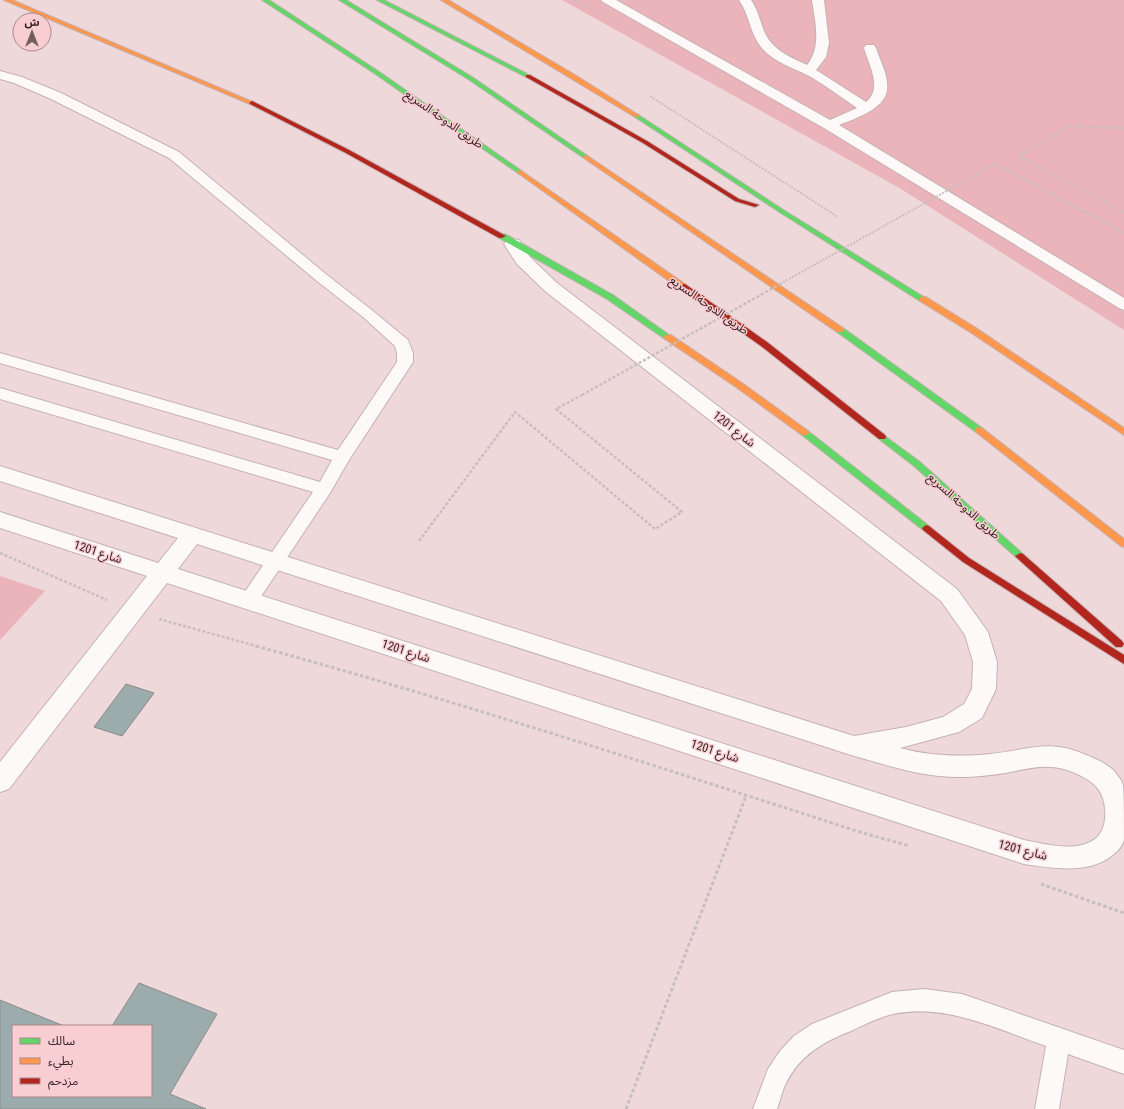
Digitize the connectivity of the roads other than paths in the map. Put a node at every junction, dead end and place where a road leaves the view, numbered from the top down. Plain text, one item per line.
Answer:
1 (7, 0) edge
2 (265, 0) edge
3 (342, 0) edge
4 (380, 0) edge
5 (444, 0) edge
6 (607, 0) edge
7 (745, 0) edge
8 (818, 0) edge
9 (870, 48) dead end
10 (809, 71) junction
11 (0, 75) edge
12 (866, 108) junction
13 (829, 125) junction
14 (783, 212) junction
15 (513, 244) junction
16 (1124, 305) edge
17 (0, 358) edge
18 (0, 393) edge
19 (1124, 432) edge
20 (342, 457) junction
21 (0, 473) edge
22 (324, 489) junction
23 (0, 520) edge
24 (193, 534) junction
25 (1124, 544) edge
26 (275, 561) junction
27 (163, 573) junction
28 (249, 599) junction
29 (1124, 649) edge
30 (1124, 660) edge
31 (851, 745) junction
32 (0, 781) edge
33 (1059, 1039) junction
34 (1124, 1062) edge
35 (765, 1109) edge
36 (1047, 1109) edge

1 - 15 highway
2 - 29 highway, طريق الدوحة السريع
3 - 25 highway
4 - 14 highway
5 - 14 highway
6 - 13 lane
7 - 10 lane
8 - 10 lane
9 - 12 lane
10 - 12 lane
11 - 20 lane
12 - 13 lane
13 - 16 lane
14 - 19 highway
15 - 30 highway
15 - 31 street, شارع 1201
17 - 20 lane
18 - 22 lane
20 - 22 lane
21 - 24 street, شارع 1201
22 - 26 lane
23 - 27 street, شارع 1201
24 - 26 street, شارع 1201
24 - 27 street
26 - 28 lane
26 - 31 street, شارع 1201
27 - 28 street, شارع 1201
27 - 32 street
28 - 31 street, شارع 1201
33 - 34 lane
33 - 35 lane
33 - 36 lane

